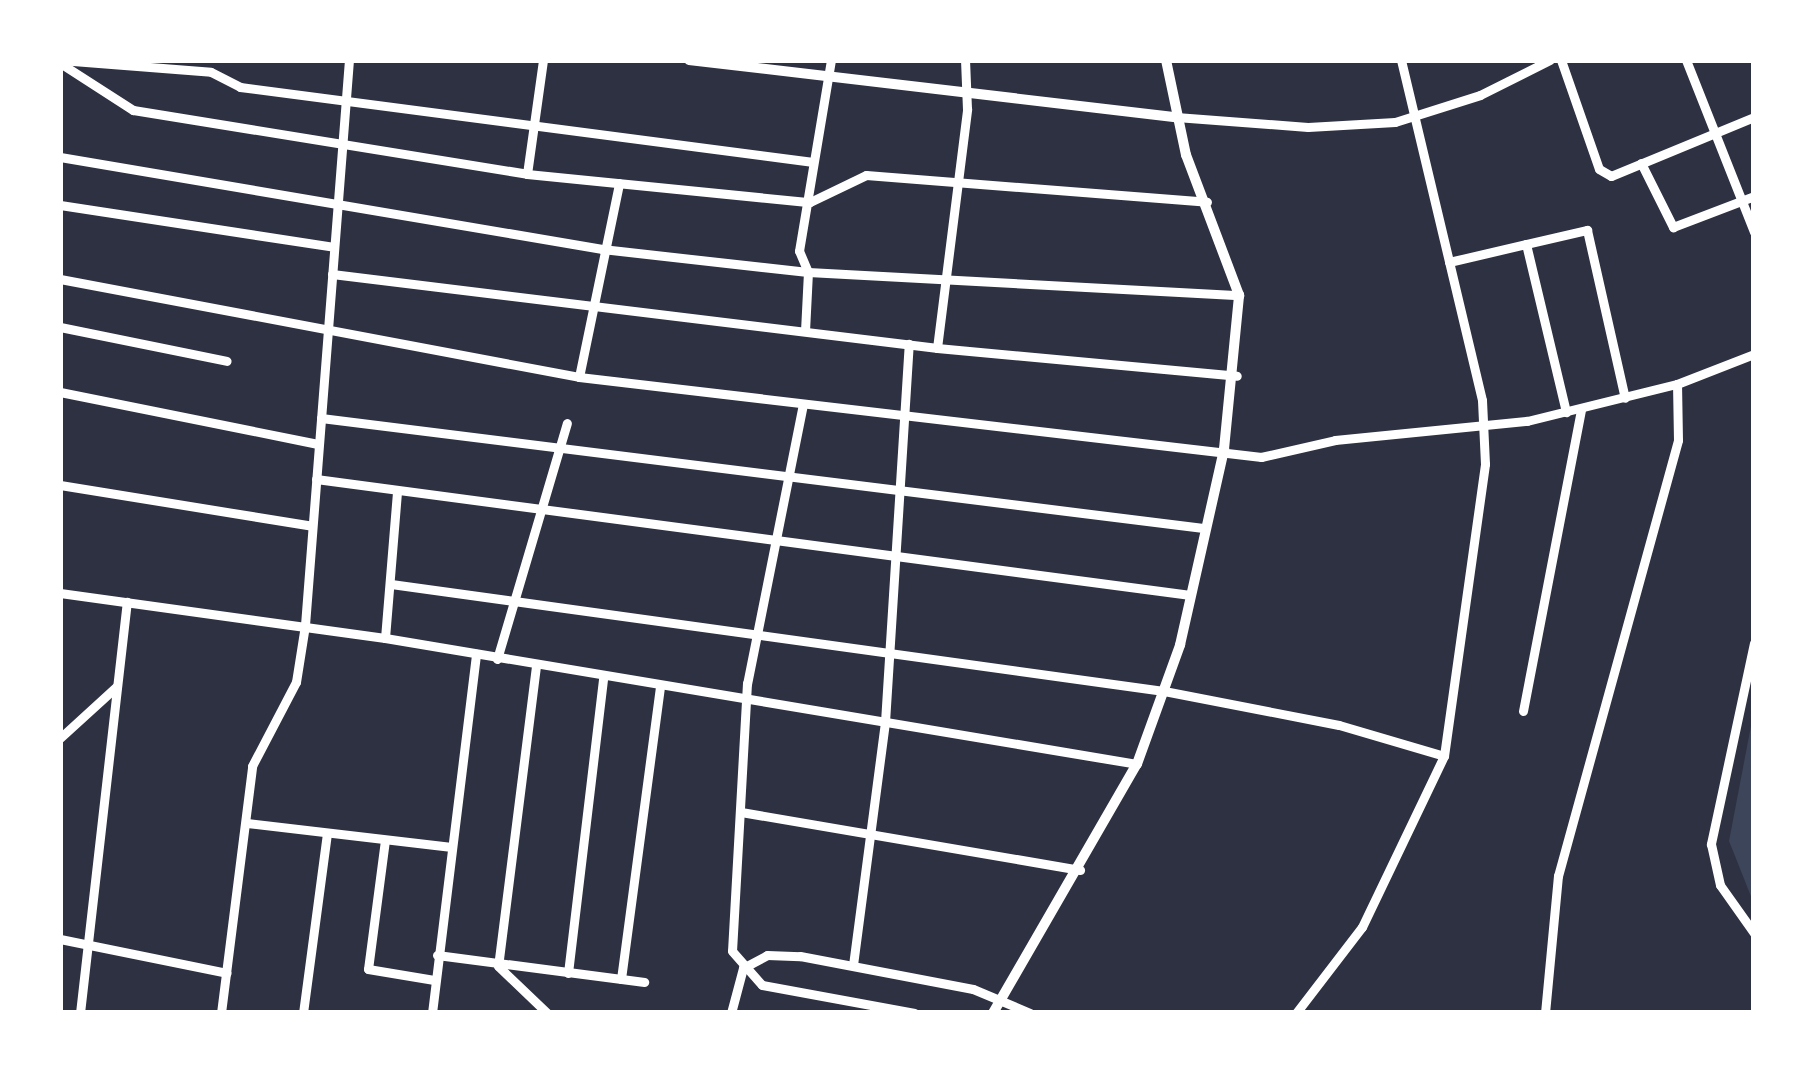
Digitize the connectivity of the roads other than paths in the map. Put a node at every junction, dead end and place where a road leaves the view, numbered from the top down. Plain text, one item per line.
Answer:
1 (349, 60) edge
2 (543, 60) edge
3 (689, 60) edge
4 (831, 60) edge
5 (965, 60) edge
6 (1166, 60) edge
7 (1401, 60) edge
8 (1550, 60) edge
9 (1561, 60) edge
10 (1686, 60) edge
11 (60, 62) edge
12 (211, 66) edge
13 (830, 76) junction
14 (967, 90) junction
15 (348, 102) junction
16 (1175, 117) junction
17 (1754, 117) edge
18 (1415, 119) junction
19 (535, 125) junction
20 (1715, 133) junction
21 (346, 143) junction
22 (60, 157) edge
23 (813, 162) junction
24 (1641, 163) junction
25 (527, 174) junction
26 (619, 183) junction
27 (957, 183) junction
28 (1754, 196) edge
29 (1742, 201) junction
30 (810, 202) junction
31 (1207, 202) junction
32 (60, 205) edge
33 (339, 205) junction
34 (1754, 232) edge
35 (1526, 244) junction
36 (334, 247) junction
37 (602, 249) junction
38 (1449, 262) junction
39 (808, 272) junction
40 (332, 274) junction
41 (947, 278) junction
42 (60, 279) edge
43 (1239, 296) junction
44 (590, 305) junction
45 (60, 327) edge
46 (330, 331) junction
47 (805, 331) junction
48 (909, 344) junction
49 (937, 349) junction
50 (1754, 354) edge
51 (227, 361) dead end
52 (1237, 376) junction
53 (579, 377) junction
54 (1677, 384) junction
55 (60, 392) edge
56 (1625, 398) junction
57 (803, 404) junction
58 (1581, 409) junction
59 (1566, 412) junction
60 (905, 417) junction
61 (321, 418) junction
62 (567, 422) dead end
63 (1485, 429) junction
64 (318, 444) junction
65 (1224, 449) junction
66 (554, 451) junction
67 (794, 473) junction
68 (316, 479) junction
69 (60, 484) edge
70 (900, 488) junction
71 (397, 491) junction
72 (537, 510) junction
73 (313, 526) junction
74 (1203, 528) junction
75 (770, 543) junction
76 (891, 559) junction
77 (391, 584) junction
78 (60, 593) edge
79 (1190, 595) junction
80 (510, 599) junction
81 (127, 602) junction
82 (305, 625) junction
83 (754, 634) junction
84 (385, 638) junction
85 (1754, 643) edge
86 (889, 653) junction
87 (476, 655) junction
88 (497, 658) junction
89 (536, 666) junction
90 (603, 678) junction
91 (118, 684) junction
92 (660, 687) junction
93 (1164, 691) junction
94 (748, 703) junction
95 (1523, 711) dead end
96 (885, 722) junction
97 (60, 738) edge
98 (1444, 757) junction
99 (1137, 764) junction
100 (742, 812) junction
101 (247, 823) junction
102 (327, 834) junction
103 (871, 835) junction
104 (385, 840) junction
105 (452, 847) junction
106 (1080, 870) junction
107 (1754, 933) edge
108 (60, 939) edge
109 (86, 944) junction
110 (437, 955) junction
111 (853, 965) junction
112 (498, 966) junction
113 (743, 968) junction
114 (226, 973) junction
115 (568, 973) junction
116 (621, 979) junction
117 (434, 980) junction
118 (644, 982) dead end
119 (1001, 999) junction
120 (80, 1013) edge
121 (221, 1013) edge
122 (303, 1013) edge
123 (432, 1013) edge
124 (547, 1013) edge
125 (730, 1013) edge
126 (914, 1013) edge
127 (993, 1013) edge
128 (1030, 1013) edge
129 (1296, 1013) edge
130 (1545, 1013) edge

1 - 15 street
2 - 19 street
3 - 13 street
4 - 13 street
5 - 14 street
6 - 16 street
7 - 18 street
8 - 18 street
9 - 24 street
10 - 20 street
11 - 12 street
11 - 21 street
12 - 15 street
13 - 14 street
13 - 23 street
14 - 16 street
14 - 27 street
15 - 19 street
15 - 21 street
16 - 18 street
16 - 31 street
17 - 20 street
18 - 38 street
19 - 23 street
19 - 25 street
20 - 24 street
20 - 29 street
21 - 25 street
21 - 33 street
22 - 33 street
23 - 30 street
24 - 29 street
25 - 26 street
26 - 30 street
26 - 37 street
27 - 30 street
27 - 31 street
27 - 41 street
28 - 29 street
29 - 34 street
30 - 39 street
31 - 43 street
32 - 36 street
33 - 36 street
33 - 37 street
35 - 38 street
35 - 56 street
35 - 59 street
36 - 40 street
37 - 39 street
37 - 44 street
38 - 63 street
39 - 41 street
39 - 47 street
40 - 44 street
40 - 46 street
41 - 43 street
41 - 49 street
42 - 46 street
43 - 52 street
44 - 47 street
44 - 53 street
45 - 51 street
46 - 53 street
46 - 61 street
47 - 48 street
48 - 49 street
48 - 60 street
49 - 52 street
50 - 54 street
52 - 65 street
53 - 57 street
54 - 56 street
54 - 130 street
55 - 64 street
56 - 58 street
57 - 60 street
57 - 67 street
58 - 59 street
58 - 95 street
59 - 63 street
60 - 65 street
60 - 70 street
61 - 64 street
61 - 66 street
62 - 66 street
63 - 65 street
63 - 98 street
64 - 68 street
65 - 74 street
66 - 67 street
66 - 72 street
67 - 70 street
67 - 75 street
68 - 71 street
68 - 73 street
69 - 73 street
70 - 74 street
70 - 76 street
71 - 72 street
71 - 77 street
72 - 75 street
72 - 80 street
73 - 82 street
74 - 79 street
75 - 76 street
75 - 83 street
76 - 79 street
76 - 86 street
77 - 80 street
77 - 84 street
78 - 81 street
79 - 93 street
80 - 83 street
80 - 88 street
81 - 82 street
81 - 91 street
82 - 84 street
82 - 101 street
83 - 86 street
83 - 94 street
84 - 87 street
85 - 107 street
86 - 93 street
86 - 96 street
87 - 88 street
87 - 105 street
88 - 89 street
89 - 90 street
89 - 112 street
90 - 92 street
90 - 115 street
91 - 97 street
91 - 109 street
92 - 94 street
92 - 116 street
93 - 98 street
93 - 99 street
94 - 96 street
94 - 100 street
96 - 99 street
96 - 103 street
98 - 129 street
99 - 106 street
100 - 103 street
100 - 113 street
101 - 102 street
101 - 114 street
102 - 104 street
102 - 122 street
103 - 106 street
103 - 111 street
104 - 105 street
104 - 117 street
105 - 110 street
106 - 119 street
108 - 109 street
109 - 114 street
109 - 120 street
110 - 112 street
110 - 117 street
111 - 113 street
111 - 119 street
112 - 115 street
112 - 124 street
113 - 125 street
113 - 126 street
114 - 121 street
115 - 116 street
116 - 118 street
117 - 123 street
119 - 127 street
119 - 128 street

